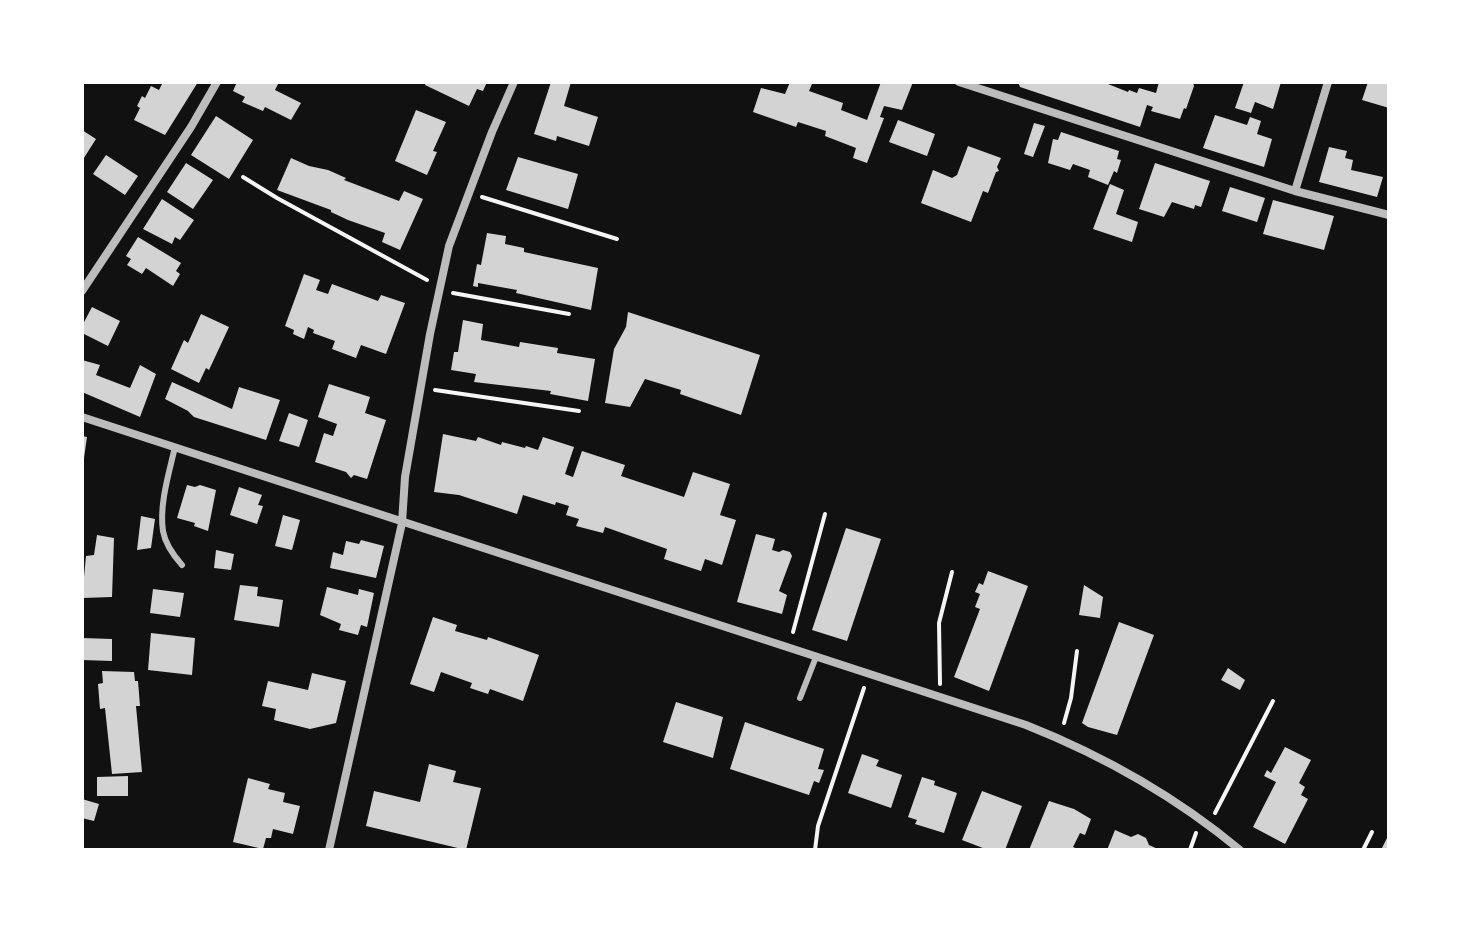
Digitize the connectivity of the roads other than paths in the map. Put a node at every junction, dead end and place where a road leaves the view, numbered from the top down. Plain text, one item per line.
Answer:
1 (217, 82) edge
2 (514, 82) edge
3 (959, 82) edge
4 (1328, 82) edge
5 (1295, 191) junction
6 (1389, 215) edge
7 (82, 291) edge
8 (82, 417) edge
9 (175, 447) junction
10 (402, 523) junction
11 (182, 565) dead end
12 (816, 657) junction
13 (800, 698) dead end
14 (329, 850) edge
15 (1240, 850) edge

1 - 7 street
2 - 10 street
3 - 5 street
4 - 5 street
5 - 6 street
8 - 9 street
9 - 10 street
9 - 11 lane
10 - 12 street
10 - 14 street
12 - 13 lane
12 - 15 street

